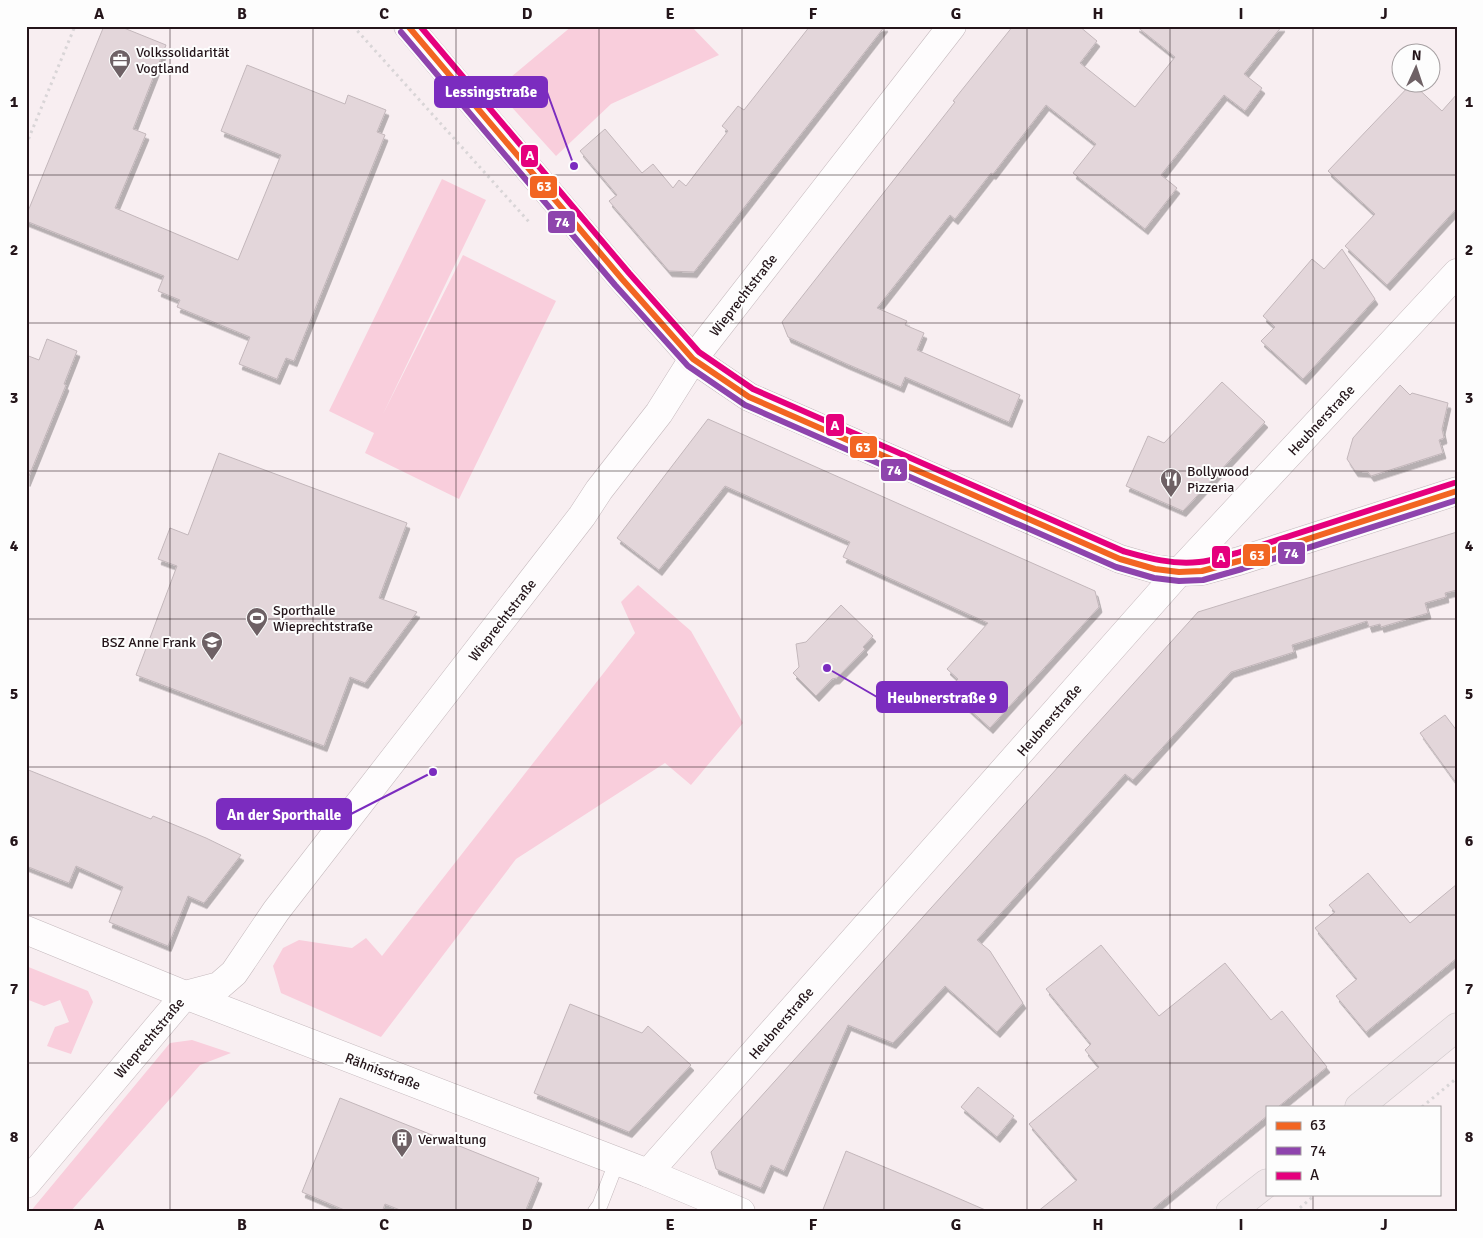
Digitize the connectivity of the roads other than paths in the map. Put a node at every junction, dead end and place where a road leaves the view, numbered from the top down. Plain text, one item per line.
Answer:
1 (408, 26) edge
2 (952, 26) edge
3 (1457, 273) edge
4 (693, 359) junction
5 (1457, 491) edge
6 (1179, 572) junction
7 (26, 930) edge
8 (185, 995) junction
9 (1457, 1027) edge
10 (1360, 1106) edge
11 (617, 1161) junction
12 (648, 1173) junction
13 (26, 1184) edge
14 (1266, 1184) edge
15 (595, 1212) edge
16 (741, 1212) edge
17 (1230, 1212) edge

1 - 4 main road
2 - 4 street, Wieprechtstraße
3 - 6 street, Heubnerstraße
4 - 6 main road
4 - 8 street, Wieprechtstraße
5 - 6 main road
6 - 12 street, Heubnerstraße
7 - 8 street, Rähnisstraße
8 - 11 street, Rähnisstraße
8 - 13 street, Wieprechtstraße
9 - 10 main road
11 - 12 street, Rähnisstraße
11 - 15 lane
12 - 16 street, Rähnisstraße
14 - 17 main road

